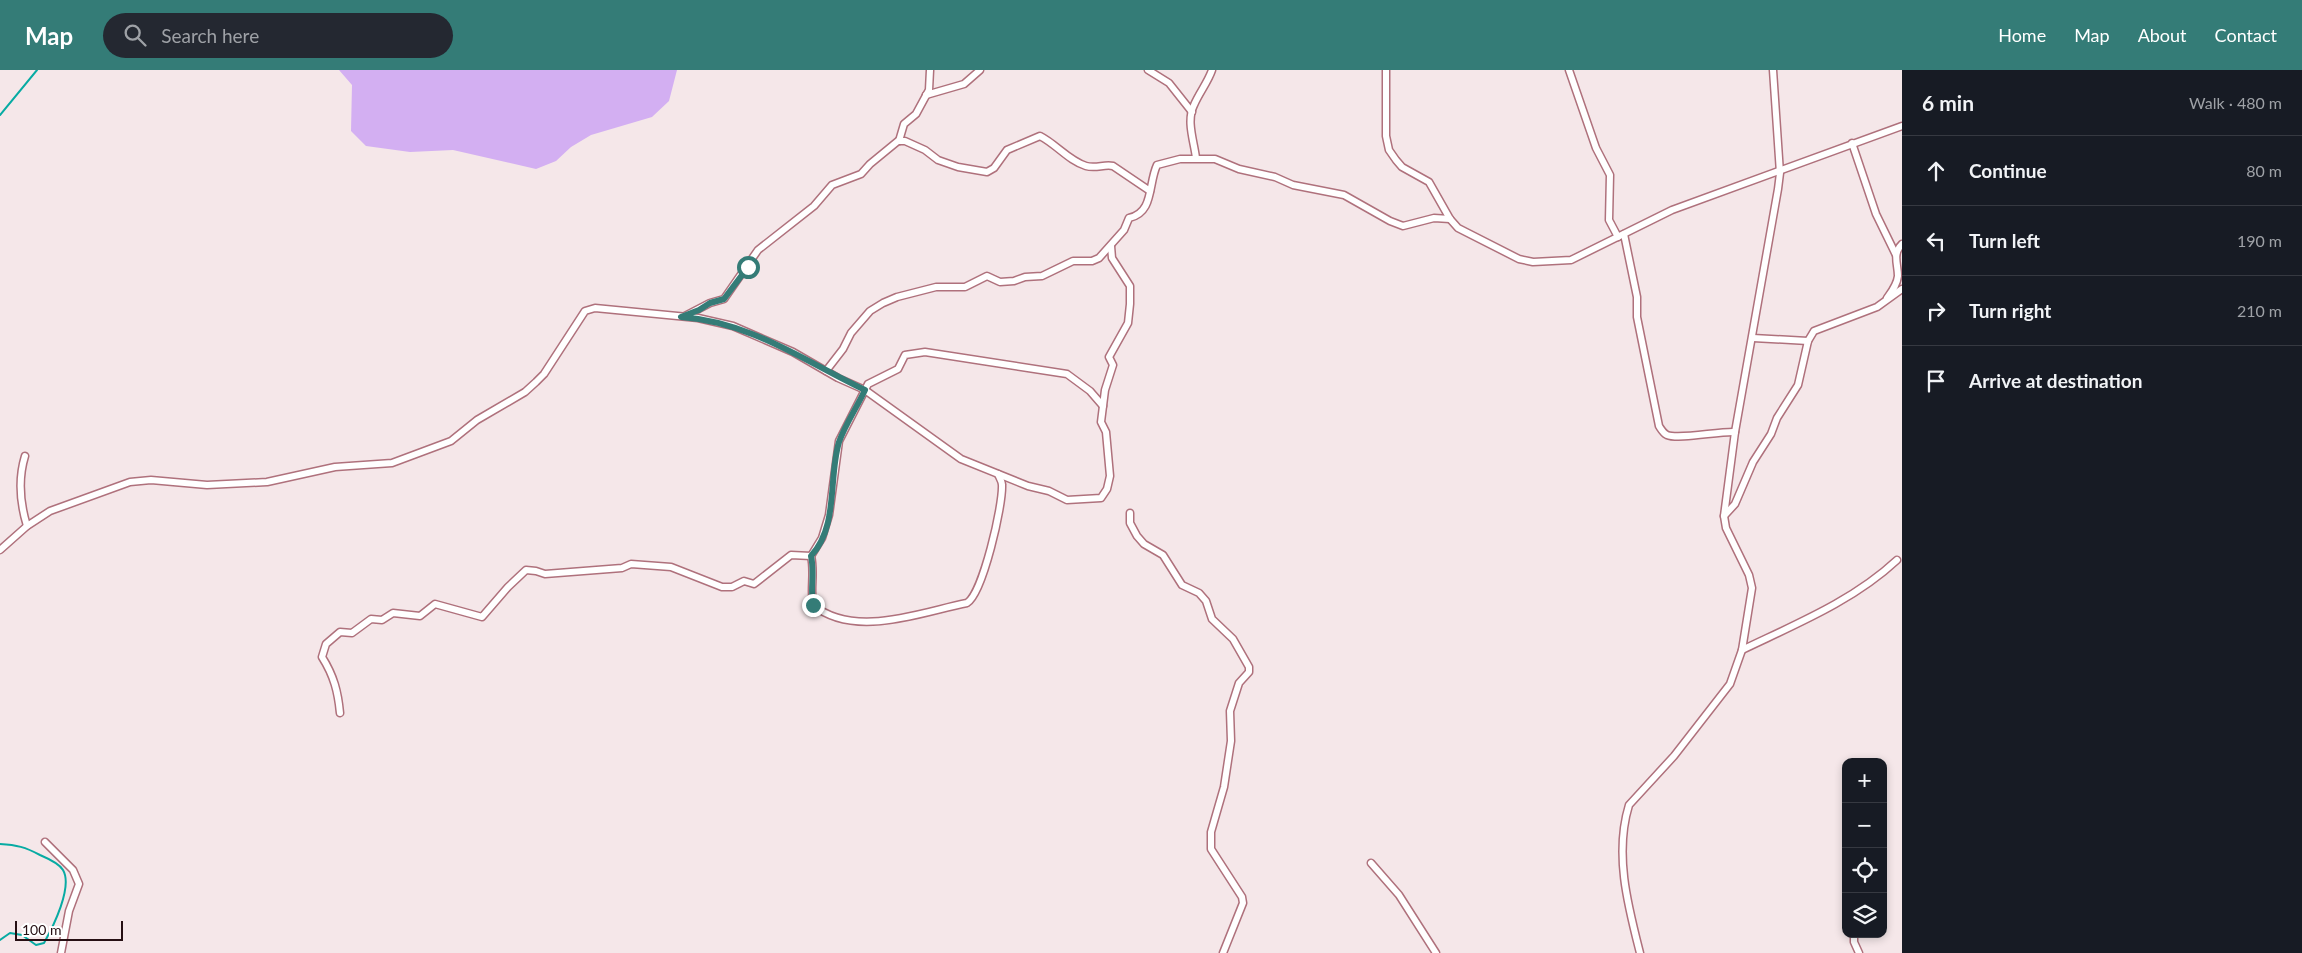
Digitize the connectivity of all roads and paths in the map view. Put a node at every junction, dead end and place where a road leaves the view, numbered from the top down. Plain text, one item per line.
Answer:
1 (930, 70) edge
2 (980, 70) edge
3 (1148, 70) edge
4 (1212, 70) edge
5 (1386, 70) edge
6 (1569, 70) edge
7 (1773, 70) edge
8 (926, 95) junction
9 (1192, 112) junction
10 (1902, 126) edge
11 (899, 141) junction
12 (1852, 143) junction
13 (1196, 158) junction
14 (1780, 173) junction
15 (1150, 191) junction
16 (1450, 219) junction
17 (1621, 236) junction
18 (1902, 244) edge
19 (1111, 246) junction
20 (1896, 255) junction
21 (1902, 289) edge
22 (1886, 301) junction
23 (681, 317) junction
24 (1752, 338) junction
25 (1808, 340) junction
26 (826, 371) junction
27 (865, 390) junction
28 (1103, 406) junction
29 (1736, 432) junction
30 (25, 456) dead end
31 (998, 474) junction
32 (1130, 513) dead end
33 (1724, 516) junction
34 (28, 526) junction
35 (0, 550) edge
36 (811, 556) junction
37 (1897, 560) dead end
38 (1742, 650) junction
39 (340, 713) dead end
40 (45, 842) dead end
41 (1371, 863) dead end
42 (1854, 938) edge
43 (61, 953) edge
44 (1223, 953) edge
45 (1436, 953) edge
46 (1640, 953) edge
47 (1859, 953) edge

1 - 8 street
2 - 8 street
3 - 9 street
4 - 9 street
5 - 16 street
6 - 17 street
7 - 14 street
8 - 11 street
9 - 13 street
10 - 12 street
11 - 15 street
11 - 23 street
12 - 14 street
12 - 20 street
13 - 15 street
13 - 16 street
14 - 17 street
14 - 24 street
15 - 19 street
16 - 17 street
17 - 29 street
18 - 20 street
19 - 26 street
19 - 28 street
20 - 22 street
21 - 22 street
22 - 25 street
23 - 26 street
23 - 34 street
24 - 25 street
24 - 29 street
25 - 33 street
26 - 27 street
27 - 28 street
27 - 31 street
27 - 36 street
28 - 31 street
29 - 33 street
30 - 34 street
31 - 36 street
32 - 44 street
33 - 38 street
34 - 35 street
36 - 39 street
37 - 38 street
38 - 46 street
40 - 43 street
41 - 45 street
42 - 47 street

